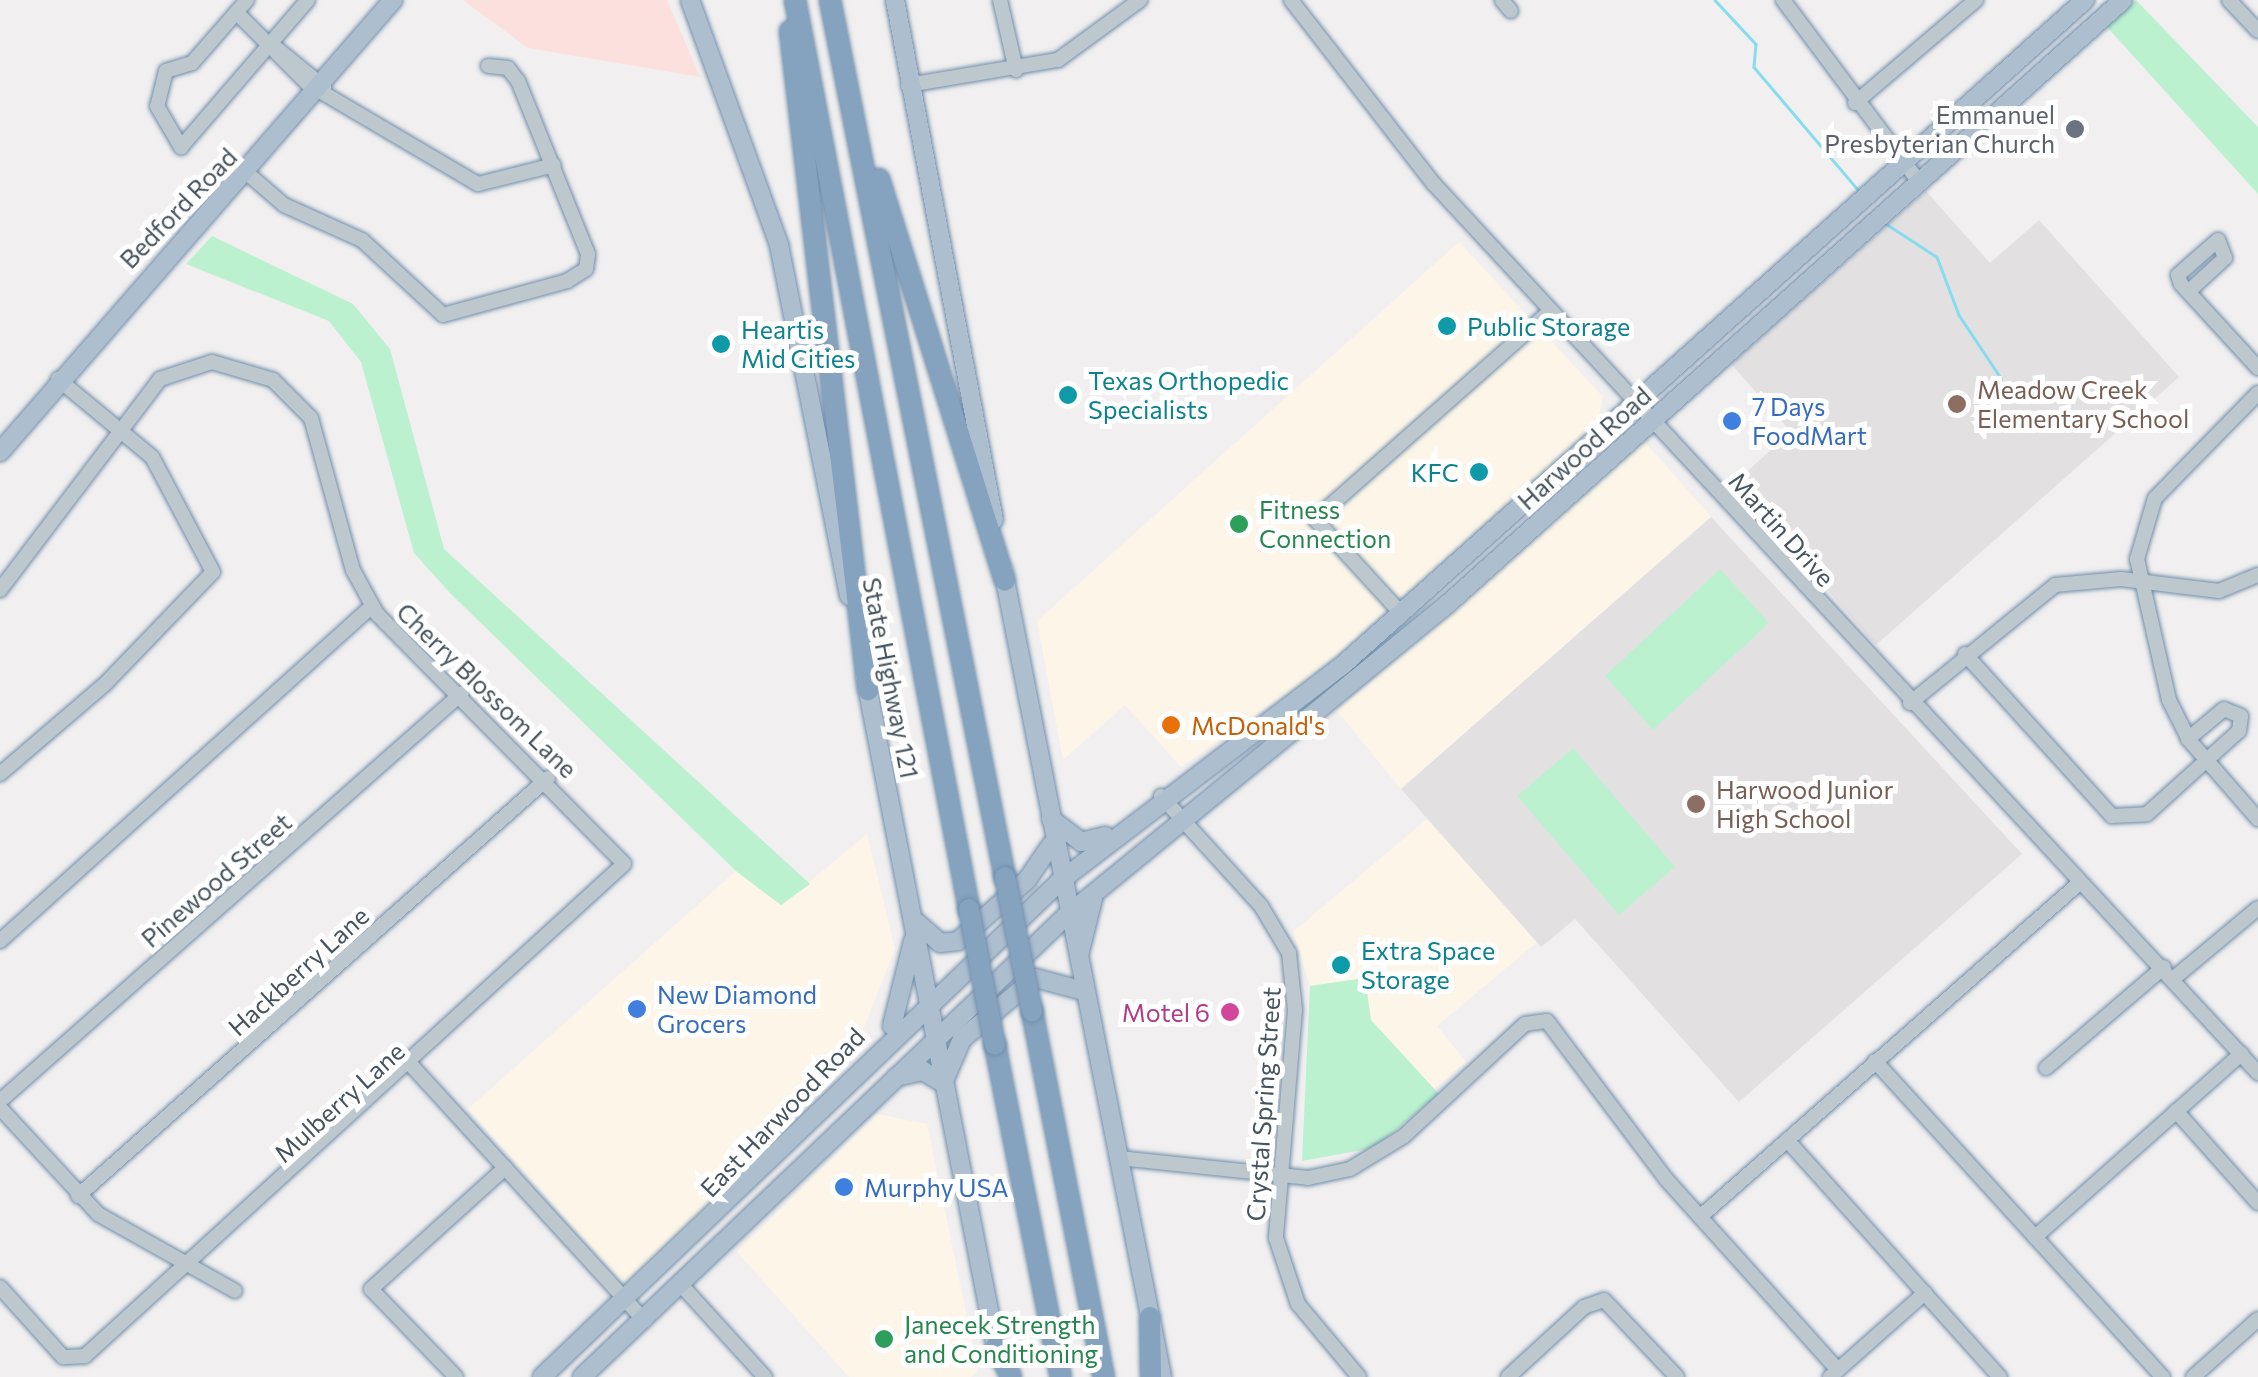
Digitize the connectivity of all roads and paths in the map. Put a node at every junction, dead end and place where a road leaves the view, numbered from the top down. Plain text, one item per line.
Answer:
1 (247, 0) edge
2 (308, 0) edge
3 (394, 0) edge
4 (690, 0) edge
5 (830, 0) edge
6 (894, 0) edge
7 (1000, 0) edge
8 (1140, 0) edge
9 (1291, 0) edge
10 (1784, 0) edge
11 (1976, 0) edge
12 (2085, 0) edge
13 (2123, 0) edge
14 (2230, 0) edge
15 (796, 3) edge
16 (236, 13) junction
17 (2258, 31) edge
18 (270, 43) junction
19 (842, 64) junction
20 (488, 66) dead end
21 (1016, 70) junction
22 (2004, 71) junction
23 (908, 86) junction
24 (324, 87) junction
25 (2022, 91) junction
26 (1855, 104) junction
27 (1904, 163) junction
28 (554, 165) junction
29 (247, 172) junction
30 (1918, 182) junction
31 (2189, 291) dead end
32 (1552, 310) junction
33 (1730, 319) junction
34 (1746, 336) junction
35 (2258, 368) edge
36 (58, 379) junction
37 (2258, 393) edge
38 (1636, 404) junction
39 (1652, 421) junction
40 (118, 426) junction
41 (0, 452) edge
42 (1514, 512) junction
43 (1524, 534) junction
44 (2258, 574) edge
45 (1005, 581) junction
46 (2142, 581) junction
47 (0, 590) edge
48 (372, 606) junction
49 (1400, 613) junction
50 (1416, 632) junction
51 (1964, 654) junction
52 (868, 690) junction
53 (462, 693) junction
54 (1910, 703) junction
55 (1275, 714) junction
56 (1293, 736) junction
57 (2188, 738) junction
58 (2206, 760) junction
59 (0, 774) edge
60 (548, 778) junction
61 (1161, 796) junction
62 (1051, 818) junction
63 (1185, 819) junction
64 (2258, 819) edge
65 (1124, 826) junction
66 (623, 860) joint
67 (1059, 882) junction
68 (2076, 886) junction
69 (1096, 894) junction
70 (2258, 908) edge
71 (1065, 918) junction
72 (915, 921) junction
73 (0, 940) edge
74 (2169, 973) junction
75 (1080, 990) junction
76 (930, 1000) junction
77 (935, 1034) junction
78 (874, 1049) junction
79 (2241, 1054) junction
80 (1875, 1062) junction
81 (412, 1066) junction
82 (2046, 1068) dead end
83 (2258, 1073) edge
84 (896, 1077) junction
85 (943, 1083) junction
86 (0, 1105) edge
87 (2176, 1111) junction
88 (1787, 1140) junction
89 (1119, 1158) junction
90 (505, 1168) junction
91 (760, 1172) junction
92 (1282, 1176) junction
93 (788, 1186) junction
94 (78, 1196) junction
95 (2258, 1204) edge
96 (1700, 1217) junction
97 (2034, 1237) junction
98 (192, 1263) junction
99 (0, 1287) edge
100 (683, 1287) junction
101 (235, 1290) dead end
102 (1924, 1293) junction
103 (626, 1301) junction
104 (1150, 1317) junction
105 (2258, 1319) edge
106 (644, 1322) junction
107 (996, 1346) junction
108 (564, 1356) junction
109 (1834, 1374) edge
110 (1515, 1375) edge
111 (456, 1377) edge
112 (542, 1377) edge
113 (583, 1377) edge
114 (765, 1377) edge
115 (1002, 1377) edge
116 (1012, 1377) edge
117 (1060, 1377) edge
118 (1104, 1377) edge
119 (1150, 1377) edge
120 (1162, 1377) edge
121 (1359, 1377) edge
122 (1676, 1377) edge
123 (2000, 1377) edge
124 (2163, 1377) edge
125 (2193, 1377) edge

1 - 16 street
2 - 18 street
3 - 24 main road, Bedford Road
4 - 52 main road, State Highway 121
5 - 19 highway
6 - 23 main road
7 - 21 street
8 - 21 street
9 - 32 street, Martin Drive
10 - 26 street
11 - 26 street
12 - 22 main road, Harwood Road
13 - 25 main road, Harwood Road
14 - 17 street
15 - 52 highway
15 - 117 highway, bridge
16 - 18 street
16 - 18 street
18 - 24 street
19 - 45 highway
19 - 118 highway, bridge
20 - 28 street
21 - 23 street
22 - 25 main road
22 - 27 main road, Harwood Road
23 - 45 main road
24 - 28 street
24 - 29 main road, Bedford Road
25 - 30 main road, Harwood Road
26 - 27 street
27 - 30 street
27 - 33 main road, Harwood Road
28 - 29 street
29 - 36 main road, Bedford Road
30 - 34 main road, Harwood Road
31 - 35 street
32 - 38 street, Martin Drive
32 - 49 street
33 - 34 main road
33 - 38 main road, Harwood Road
34 - 39 main road, Harwood Road
36 - 40 street
36 - 41 main road, Bedford Road
37 - 46 street
38 - 39 street, Martin Drive
38 - 42 main road, Harwood Road
39 - 43 main road, Harwood Road
39 - 54 street, Martin Drive
40 - 47 street, Cherry Blossom Lane
40 - 48 street, Cherry Blossom Lane
40 - 59 street
42 - 43 main road
42 - 49 main road, Harwood Road
43 - 50 main road, Harwood Road
44 - 46 street
45 - 62 main road
46 - 51 street
46 - 57 street
48 - 53 street, Cherry Blossom Lane
48 - 73 street
49 - 50 main road
49 - 55 main road, Harwood Road
50 - 56 main road, Harwood Road
51 - 54 street
51 - 58 street
52 - 72 main road, State Highway 121
53 - 60 street, Cherry Blossom Lane
53 - 86 street, Pinewood Street
54 - 68 street, Martin Drive
55 - 56 main road
55 - 61 main road, Harwood Road
56 - 63 main road, Harwood Road
57 - 58 street
57 - 58 street
58 - 64 street
60 - 66 street, Cherry Blossom Lane
60 - 94 street, Hackberry Lane
61 - 63 street, Crystal Spring Street
61 - 65 main road, Harwood Road
62 - 65 main road
62 - 67 main road
62 - 72 main road
63 - 69 main road, Harwood Road
63 - 92 street, Crystal Spring Street
65 - 67 main road, Harwood Road
66 - 81 street, Mulberry Lane
67 - 71 main road
67 - 76 main road, East Harwood Road
68 - 74 street, Martin Drive
68 - 80 street
69 - 71 main road, Harwood Road
69 - 75 main road
70 - 74 street
71 - 75 main road
71 - 77 main road
72 - 76 main road, State Highway 121
72 - 78 main road
74 - 79 street, Martin Drive
74 - 82 street
75 - 85 main road
75 - 89 main road
76 - 77 main road, State Highway 121
76 - 78 main road, East Harwood Road
77 - 84 main road
77 - 85 main road, State Highway 121
78 - 91 main road, East Harwood Road
79 - 83 street, Martin Drive
79 - 87 street
80 - 88 street
80 - 97 street
81 - 90 street
81 - 98 street, Mulberry Lane
84 - 85 main road
84 - 93 main road
85 - 107 main road, State Highway 121
86 - 94 street
87 - 95 street
87 - 97 street
88 - 96 street
88 - 102 street
89 - 92 street
89 - 104 main road
90 - 103 street
90 - 111 street
91 - 93 main road
91 - 103 main road, East Harwood Road
92 - 96 street
92 - 121 street, Crystal Spring Street
93 - 100 main road
94 - 98 street
96 - 109 street
97 - 124 street
98 - 99 street, Mulberry Lane
98 - 101 street
100 - 106 main road
100 - 114 street
102 - 109 street
102 - 123 street
103 - 106 street
103 - 108 main road, East Harwood Road
104 - 119 highway
104 - 120 main road
105 - 125 street
106 - 113 main road
107 - 115 main road, State Highway 121
107 - 116 highway
108 - 112 main road, East Harwood Road
108 - 113 main road
110 - 122 street

